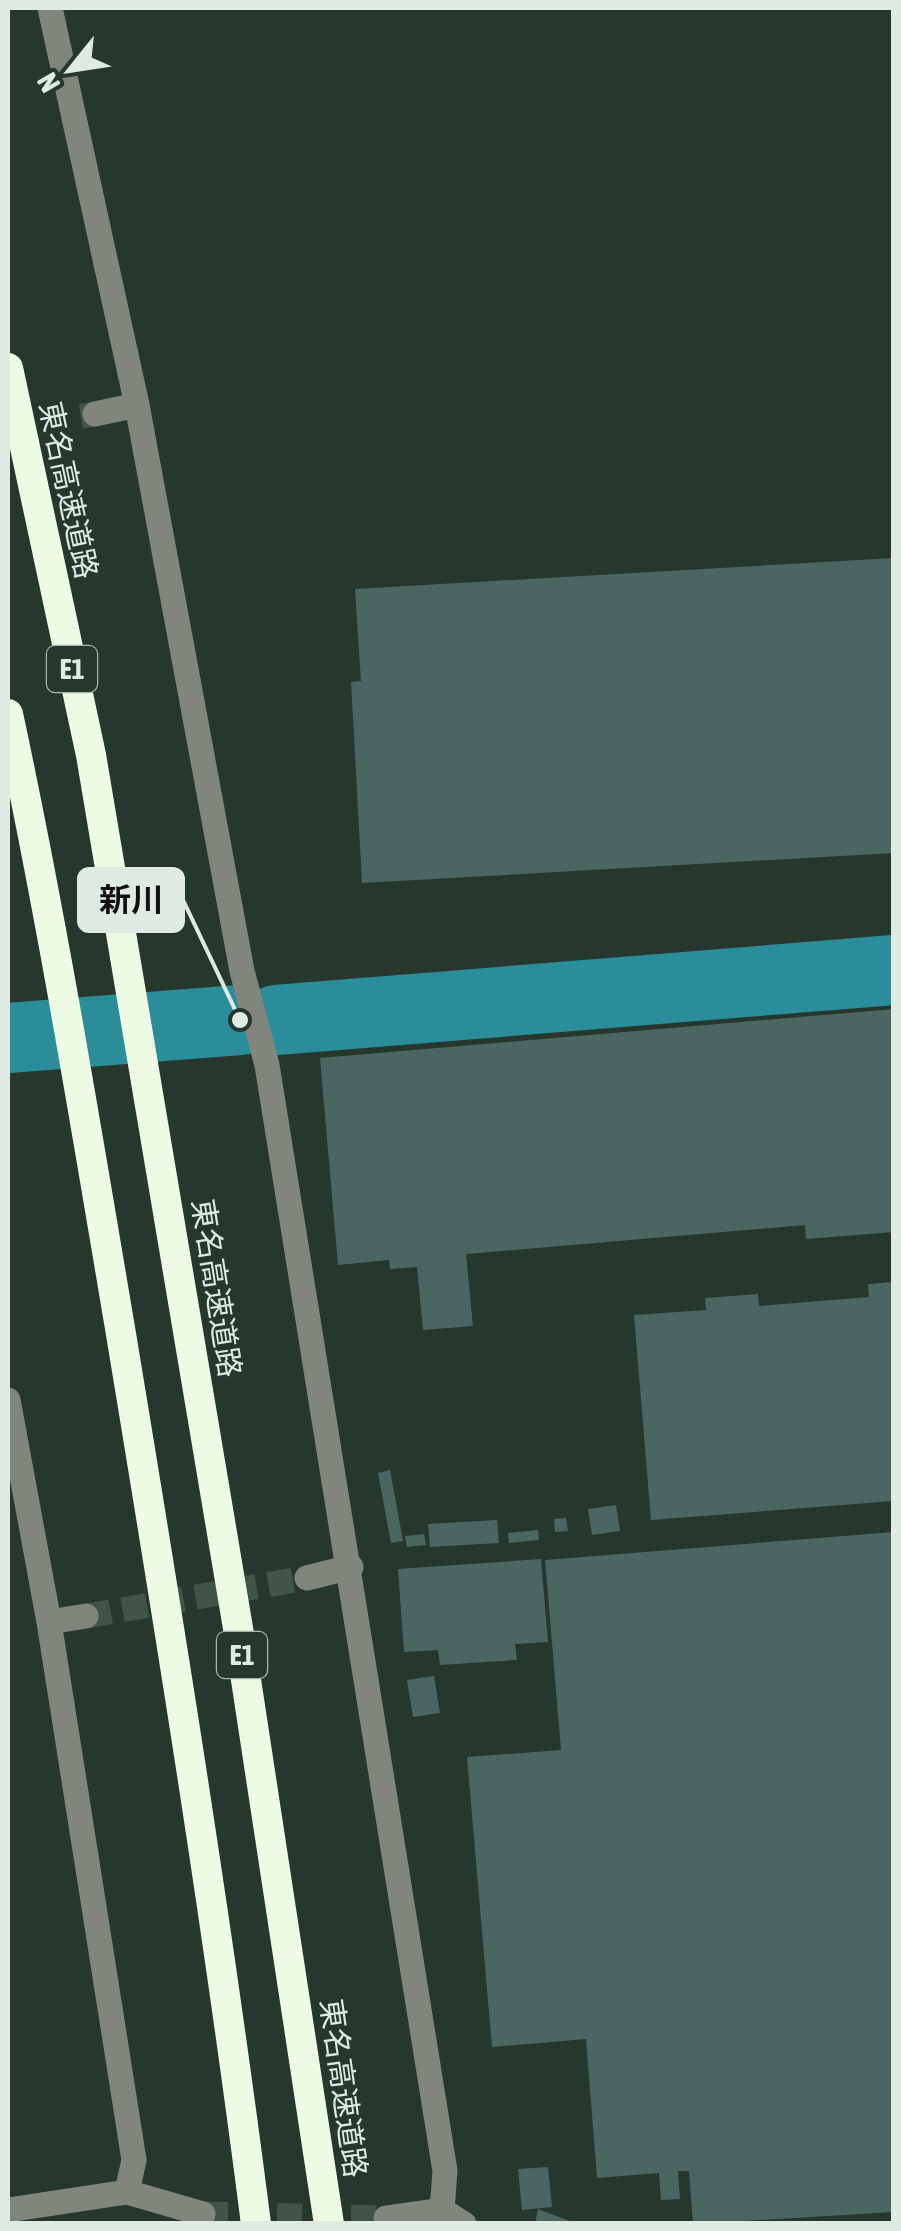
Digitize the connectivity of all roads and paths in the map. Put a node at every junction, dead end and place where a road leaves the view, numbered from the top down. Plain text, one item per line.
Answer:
1 (50, 8) edge
2 (8, 368) edge
3 (138, 405) junction
4 (95, 414) tunnel mouth
5 (8, 714) edge
6 (8, 1400) edge
7 (352, 1567) junction
8 (307, 1578) tunnel mouth
9 (86, 1616) tunnel mouth
10 (49, 1622) junction
11 (127, 2192) junction
12 (8, 2210) edge
13 (203, 2214) dead end
14 (453, 2216) edge
15 (386, 2218) dead end
16 (256, 2224) edge
17 (329, 2224) edge

1 - 3 street
2 - 17 highway, 東名高速道路 / E1
3 - 4 street
3 - 7 street
5 - 16 highway, E1
6 - 10 street
7 - 8 street
7 - 14 street
9 - 10 street
10 - 11 street
11 - 12 street
11 - 13 street
14 - 15 street

